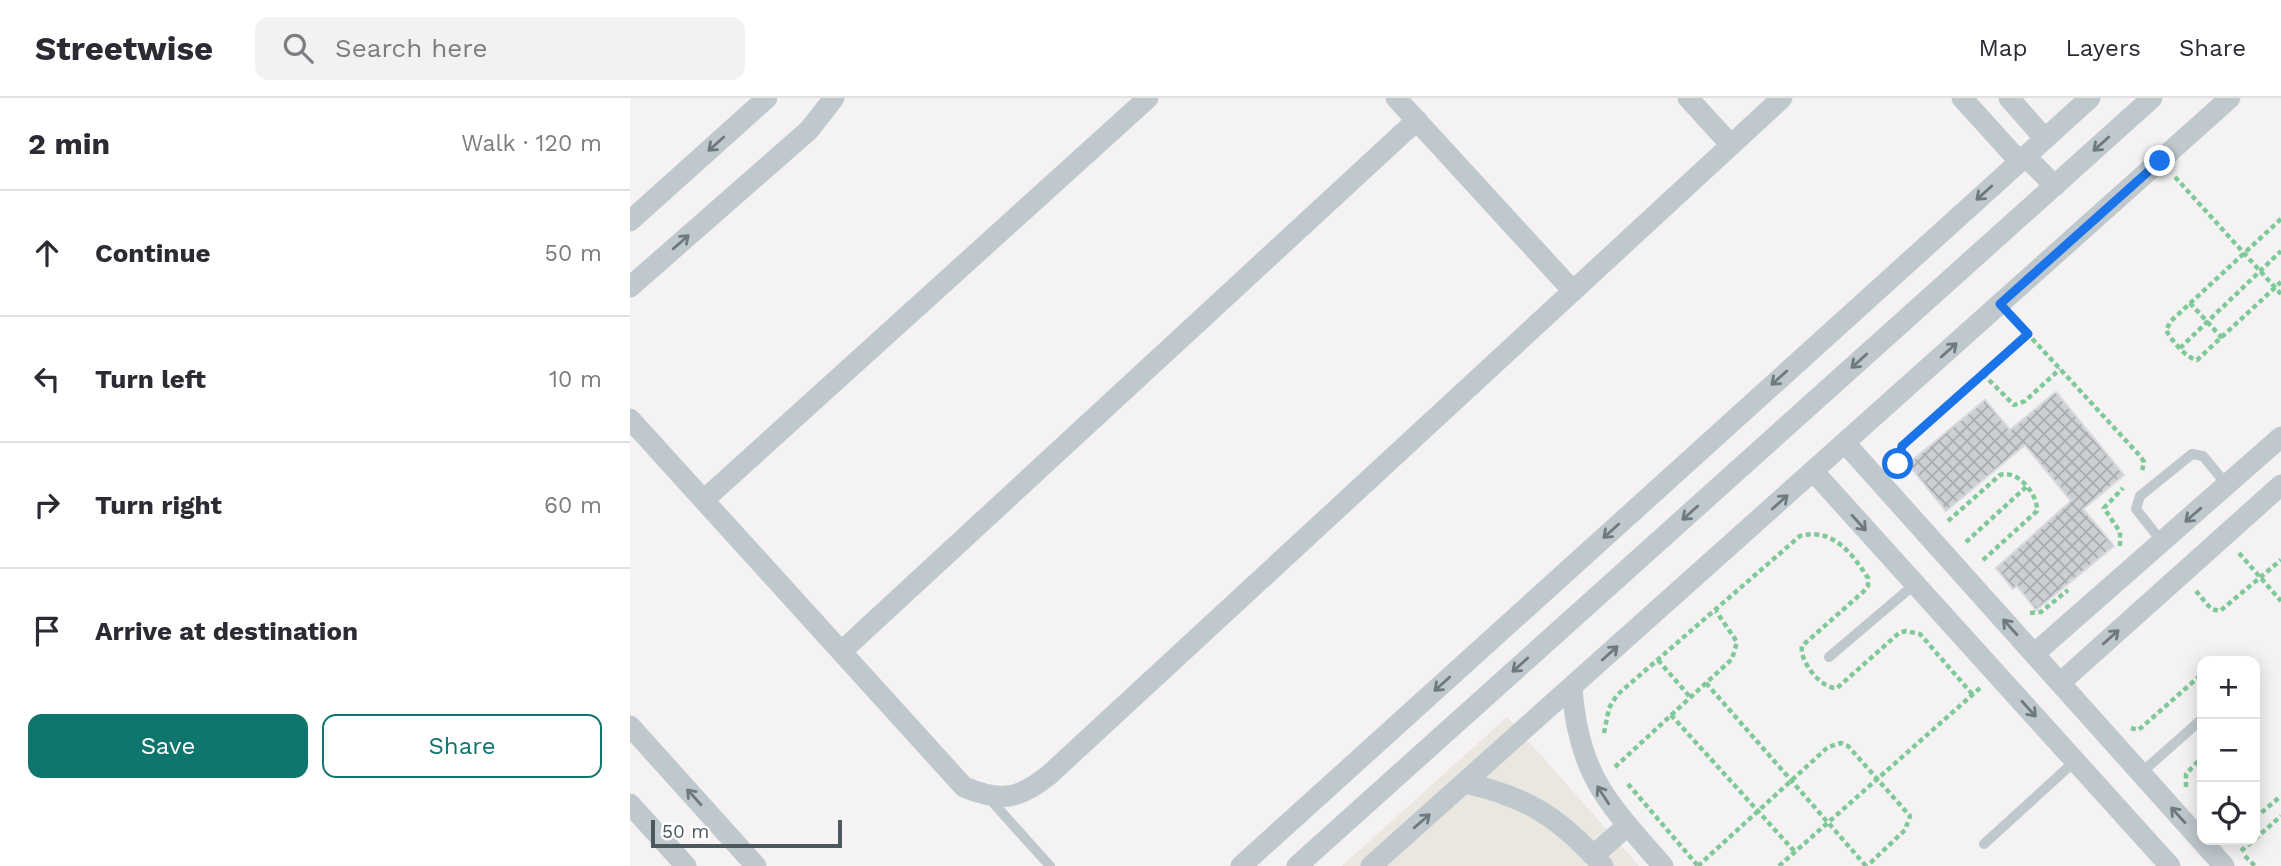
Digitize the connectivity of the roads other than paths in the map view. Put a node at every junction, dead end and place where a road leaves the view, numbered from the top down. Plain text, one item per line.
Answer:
1 (767, 98) edge
2 (834, 98) edge
3 (1149, 98) edge
4 (1396, 98) edge
5 (1688, 98) edge
6 (1782, 98) edge
7 (1962, 98) edge
8 (2009, 98) edge
9 (2090, 98) edge
10 (2152, 98) edge
11 (2230, 98) edge
12 (1416, 120) junction
13 (2045, 138) junction
14 (1731, 145) junction
15 (2022, 159) junction
16 (2055, 186) junction
17 (630, 221) edge
18 (630, 287) edge
19 (1573, 291) junction
20 (630, 419) edge
21 (2281, 437) edge
22 (1845, 443) junction
23 (1814, 472) junction
24 (2227, 485) junction
25 (2281, 485) edge
26 (705, 499) junction
27 (2162, 542) junction
28 (1915, 584) junction
29 (842, 651) junction
30 (2034, 654) junction
31 (1829, 657) dead end
32 (2060, 683) junction
33 (1572, 687) junction
34 (2197, 723) edge
35 (630, 726) edge
36 (2075, 761) junction
37 (2141, 773) junction
38 (1465, 783) junction
39 (987, 796) junction
40 (630, 804) edge
41 (1627, 825) junction
42 (1984, 844) dead end
43 (1599, 861) edge
44 (686, 866) edge
45 (756, 866) edge
46 (1050, 866) edge
47 (1241, 866) edge
48 (1297, 866) edge
49 (1371, 866) edge
50 (1663, 866) edge
51 (2170, 866) edge
52 (2224, 866) edge

1 -> 17 street
18 -> 2 street
3 - 26 street
4 - 12 street
5 - 14 street
6 - 14 street
7 - 15 street
8 - 13 street
9 - 13 street
10 -> 16 street
22 -> 11 street
12 - 19 street
12 - 29 street
13 - 15 street
14 - 19 street
15 - 16 street
15 -> 47 street
16 -> 48 street
19 - 39 street
20 - 26 street
21 - 24 street
22 - 23 street
30 -> 22 street
23 -> 28 street
33 -> 23 street
24 -> 27 street
24 - 27 lane
32 -> 25 street
26 - 29 street
27 - 30 street
28 - 31 lane
28 -> 36 street
29 - 39 street
30 - 32 street
32 - 37 street
33 - 38 street
41 -> 33 street
34 - 37 lane
45 -> 35 street
36 - 42 lane
36 - 51 street
52 -> 37 street
38 - 43 street
49 -> 38 street
39 - 46 lane
40 - 44 street
41 - 43 street
41 - 50 street

